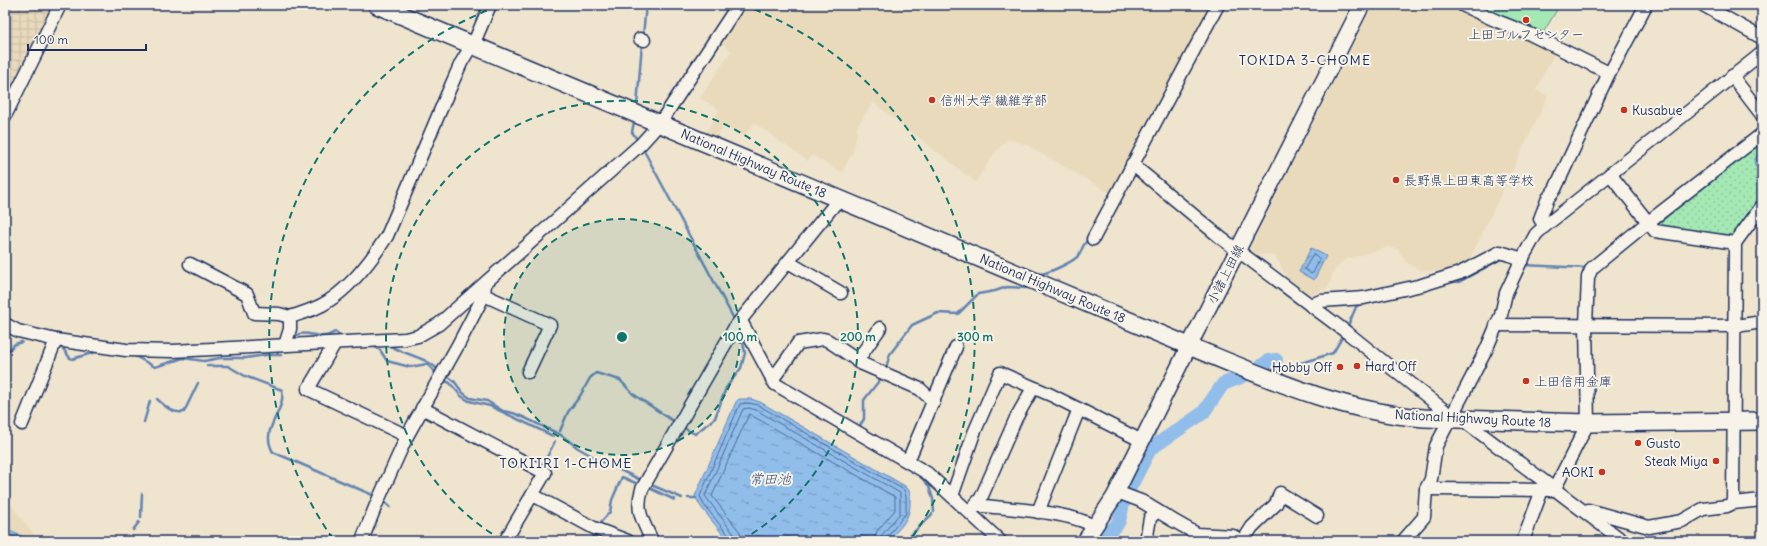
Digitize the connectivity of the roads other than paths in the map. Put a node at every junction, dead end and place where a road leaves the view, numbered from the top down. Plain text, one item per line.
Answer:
1 (60, 5) edge
2 (377, 5) edge
3 (490, 5) edge
4 (738, 5) edge
5 (1218, 5) edge
6 (1362, 5) edge
7 (1462, 5) edge
8 (1646, 5) edge
9 (1703, 5) edge
10 (1762, 38) edge
11 (472, 45) junction
12 (1762, 53) edge
13 (1609, 73) junction
14 (1732, 76) junction
15 (1762, 115) edge
16 (5, 116) edge
17 (660, 123) junction
18 (1762, 134) edge
19 (1132, 164) junction
20 (1610, 174) junction
21 (838, 199) junction
22 (1762, 206) edge
23 (1647, 223) junction
24 (1544, 226) junction
25 (1093, 239) dead end
26 (1735, 243) junction
27 (1238, 250) junction
28 (788, 262) junction
29 (1521, 262) junction
30 (190, 264) dead end
31 (484, 290) junction
32 (841, 293) dead end
33 (1310, 305) junction
34 (290, 317) junction
35 (1762, 322) edge
36 (738, 323) junction
37 (5, 324) edge
38 (1496, 325) junction
39 (1586, 325) junction
40 (1736, 326) junction
41 (880, 328) dead end
42 (56, 340) junction
43 (335, 343) junction
44 (285, 345) junction
45 (956, 346) dead end
46 (1189, 346) junction
47 (857, 361) junction
48 (528, 372) dead end
49 (772, 380) junction
50 (1033, 388) junction
51 (934, 402) junction
52 (422, 408) junction
53 (1079, 409) junction
54 (1457, 420) junction
55 (1734, 421) junction
56 (1762, 422) edge
57 (1588, 423) junction
58 (22, 424) dead end
59 (407, 436) junction
60 (1142, 442) junction
61 (908, 461) junction
62 (1426, 489) junction
63 (1548, 490) junction
64 (1117, 492) junction
65 (533, 495) junction
66 (952, 496) junction
67 (1762, 500) edge
68 (1733, 503) junction
69 (972, 509) junction
70 (1583, 509) junction
71 (1157, 511) junction
72 (1038, 512) junction
73 (1317, 516) dead end
74 (1095, 527) junction
75 (1610, 537) edge
76 (362, 540) edge
77 (505, 541) edge
78 (628, 541) edge
79 (652, 541) edge
80 (1000, 541) edge
81 (1085, 541) edge
82 (1146, 541) edge
83 (1242, 541) edge
84 (1403, 541) edge
85 (1523, 541) edge
86 (1623, 541) edge

1 - 16 street
2 - 11 highway, National Highway Route 18
3 - 11 street
4 - 17 street
5 - 19 street
6 - 27 main road, 小諸上田線
7 - 13 street
8 - 13 street
9 - 10 street
11 - 17 highway, National Highway Route 18
11 - 34 street
12 - 14 street
13 - 24 street
14 - 15 street
14 - 20 street
17 - 21 highway, National Highway Route 18
17 - 31 street
18 - 23 street
19 - 25 street
19 - 27 street
20 - 23 street
20 - 24 street
21 - 28 street
21 - 46 highway, National Highway Route 18
22 - 26 street
23 - 26 street
23 - 39 street
24 - 29 street
26 - 40 street
27 - 33 street
27 - 46 main road, 小諸上田線
28 - 32 street
28 - 36 street
29 - 33 street
29 - 38 street
30 - 34 street
31 - 43 street
31 - 48 street
31 - 52 street
33 - 54 street
34 - 44 street
35 - 40 street
36 - 49 street
36 - 79 street
37 - 42 street
38 - 39 street
38 - 54 street
39 - 40 street
39 - 57 street
40 - 55 street
41 - 47 street
42 - 44 street
42 - 58 street
43 - 44 street
43 - 59 street
45 - 51 street
46 - 54 highway, National Highway Route 18
46 - 60 main road, 小諸上田線
47 - 49 street
47 - 51 street
49 - 61 street
50 - 53 street
50 - 66 street
50 - 69 street
51 - 61 street
52 - 59 street
52 - 65 street
53 - 60 street
53 - 72 street
54 - 57 highway, National Highway Route 18
54 - 62 street
54 - 63 street
55 - 56 highway, National Highway Route 18
55 - 57 highway, National Highway Route 18
55 - 68 street
57 - 63 street
59 - 76 street
60 - 64 main road, 小諸上田線
61 - 66 street
62 - 63 street
62 - 84 street
63 - 70 street
63 - 85 street
64 - 71 street
64 - 74 main road, 小諸上田線
65 - 77 street
65 - 78 street
66 - 69 street
67 - 68 street
68 - 70 street
69 - 72 street
69 - 80 street
70 - 75 street
71 - 82 street
71 - 83 street
72 - 74 street
73 - 83 street
74 - 81 main road, 小諸上田線
75 - 86 street

